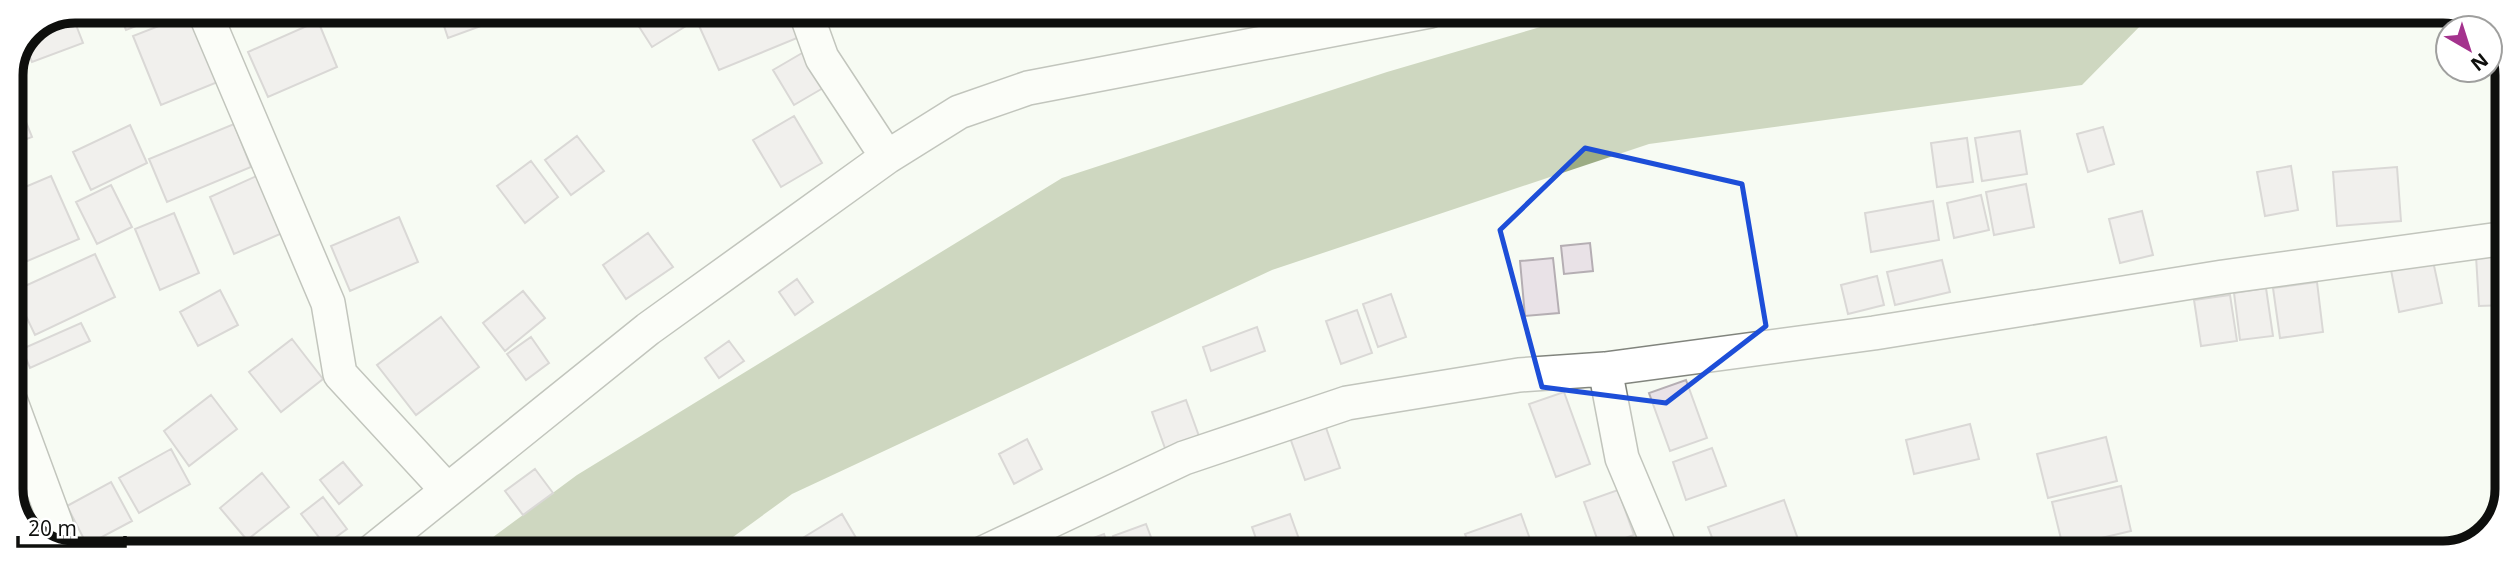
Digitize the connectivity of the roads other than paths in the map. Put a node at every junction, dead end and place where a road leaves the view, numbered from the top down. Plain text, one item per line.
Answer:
1 (210, 23) edge
2 (809, 23) edge
3 (1367, 23) edge
4 (887, 157) junction
5 (2495, 240) edge
6 (1605, 369) junction
7 (23, 435) edge
8 (447, 490) junction
9 (56, 524) dead end
10 (384, 541) edge
11 (1008, 541) edge
12 (1657, 541) edge

1 - 8 street
2 - 4 street
3 - 4 street
4 - 8 street
5 - 6 street
6 - 11 street
6 - 12 street
7 - 9 street
8 - 10 street

